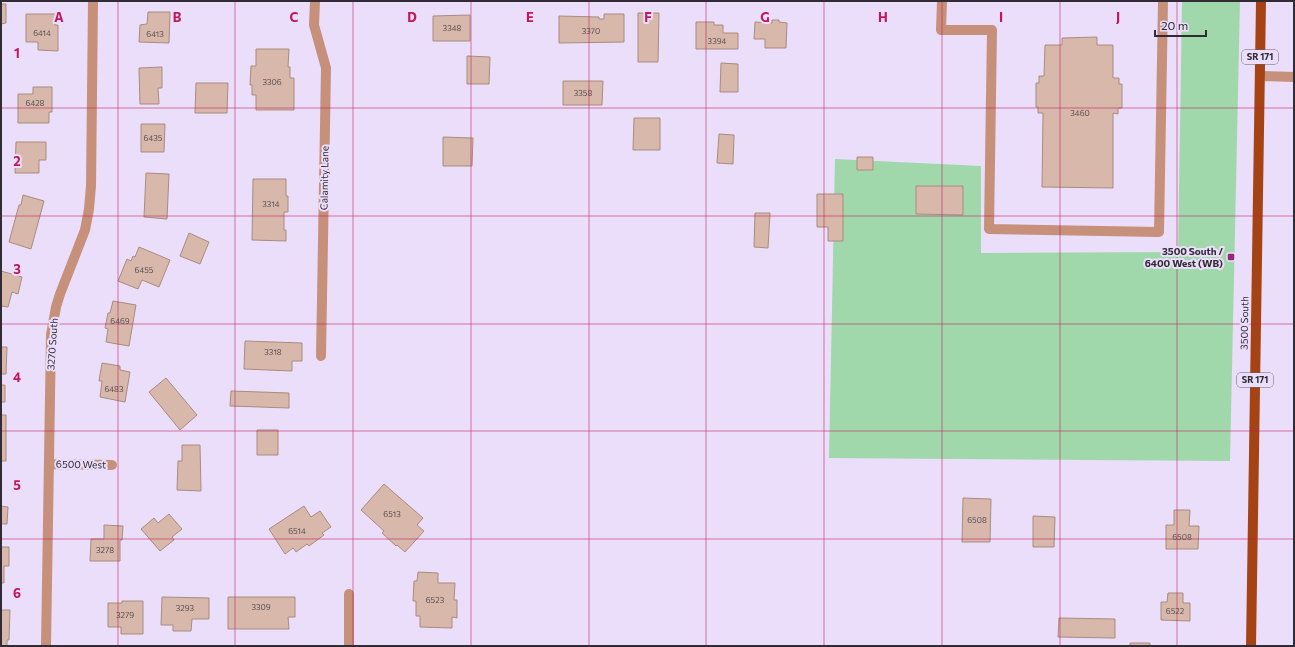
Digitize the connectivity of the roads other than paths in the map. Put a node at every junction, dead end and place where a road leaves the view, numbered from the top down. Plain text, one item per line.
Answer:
1 (93, 1) edge
2 (315, 1) edge
3 (942, 1) edge
4 (1163, 1) edge
5 (1261, 1) edge
6 (1260, 76) junction
7 (1294, 77) edge
8 (321, 356) dead end
9 (49, 464) junction
10 (112, 465) dead end
11 (350, 594) dead end
12 (46, 646) edge
13 (349, 646) edge
14 (1251, 646) edge

1 - 9 street, 3270 South
2 - 8 street, Calamity Lane
3 - 4 street
5 - 6 main road, 3500 South / SR 171
6 - 7 street
6 - 14 main road, 3500 South / SR 171
9 - 10 street, 6500 West
9 - 12 street, 3270 South
11 - 13 street

